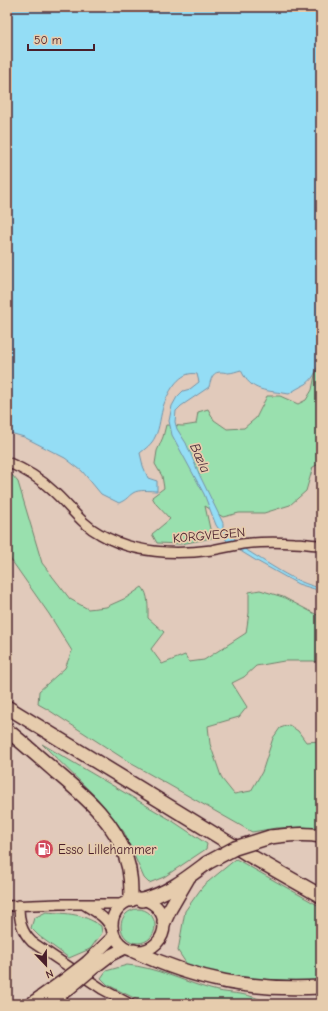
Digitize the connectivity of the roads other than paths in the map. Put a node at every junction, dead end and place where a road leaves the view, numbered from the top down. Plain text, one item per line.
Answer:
1 (7, 462) edge
2 (321, 545) edge
3 (7, 707) edge
4 (7, 730) edge
5 (321, 836) edge
6 (247, 854) junction
7 (189, 877) junction
8 (321, 886) edge
9 (321, 896) edge
10 (132, 901) junction
11 (84, 904) junction
12 (19, 905) junction
13 (7, 906) edge
14 (164, 922) junction
15 (113, 934) junction
16 (129, 949) junction
17 (91, 965) junction
18 (65, 986) junction
19 (321, 987) edge
20 (30, 1004) edge
21 (47, 1004) edge
22 (130, 1004) edge

1 - 2 street, KORGVEGEN
3 - 6 highway
4 - 10 highway
5 - 7 highway, bridge
6 - 8 highway
6 - 9 highway
7 - 10 highway
7 - 14 highway
10 - 11 street
10 - 14 main road
10 - 15 main road
11 - 12 street
11 - 15 street
12 - 13 street
12 - 22 street
14 - 16 main road
15 - 16 main road
15 - 17 main road
16 - 17 main road
16 - 19 highway
17 - 18 main road, bridge
18 - 20 main road
18 - 21 main road

